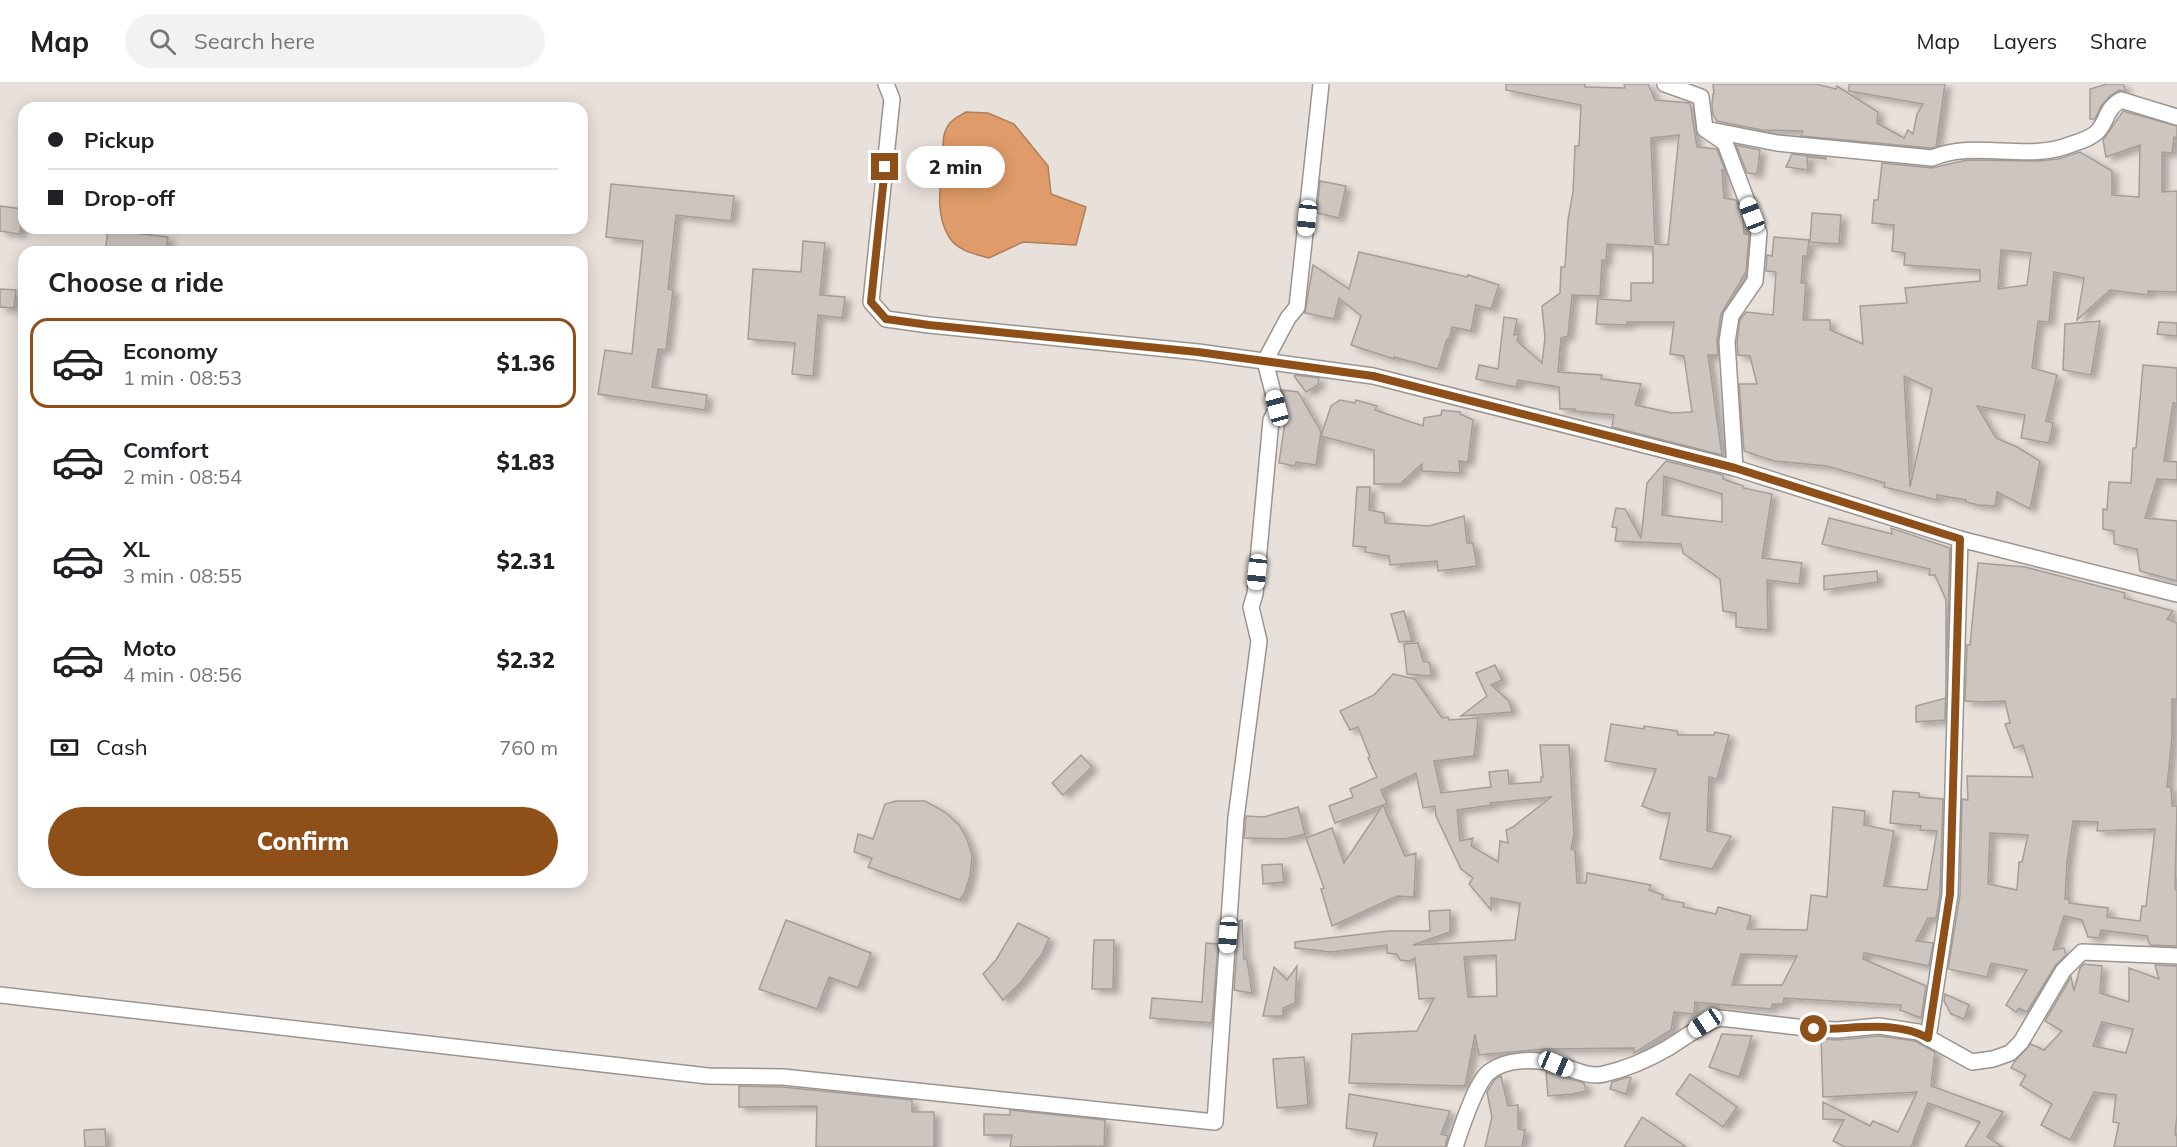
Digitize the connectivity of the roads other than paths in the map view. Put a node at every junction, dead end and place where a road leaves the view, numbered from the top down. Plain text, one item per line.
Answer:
1 (886, 84) edge
2 (1321, 84) edge
3 (1665, 84) edge
4 (2177, 117) edge
5 (1705, 129) junction
6 (1265, 361) junction
7 (1735, 468) junction
8 (1960, 539) junction
9 (2177, 594) edge
10 (2177, 956) edge
11 (0, 995) edge
12 (1928, 1038) junction
13 (1455, 1147) edge

1 - 6 street
2 - 6 street
3 - 5 street
4 - 5 street
5 - 7 street
6 - 7 street
6 - 11 street
7 - 8 street
8 - 9 street
8 - 12 street
10 - 12 street
12 - 13 street

